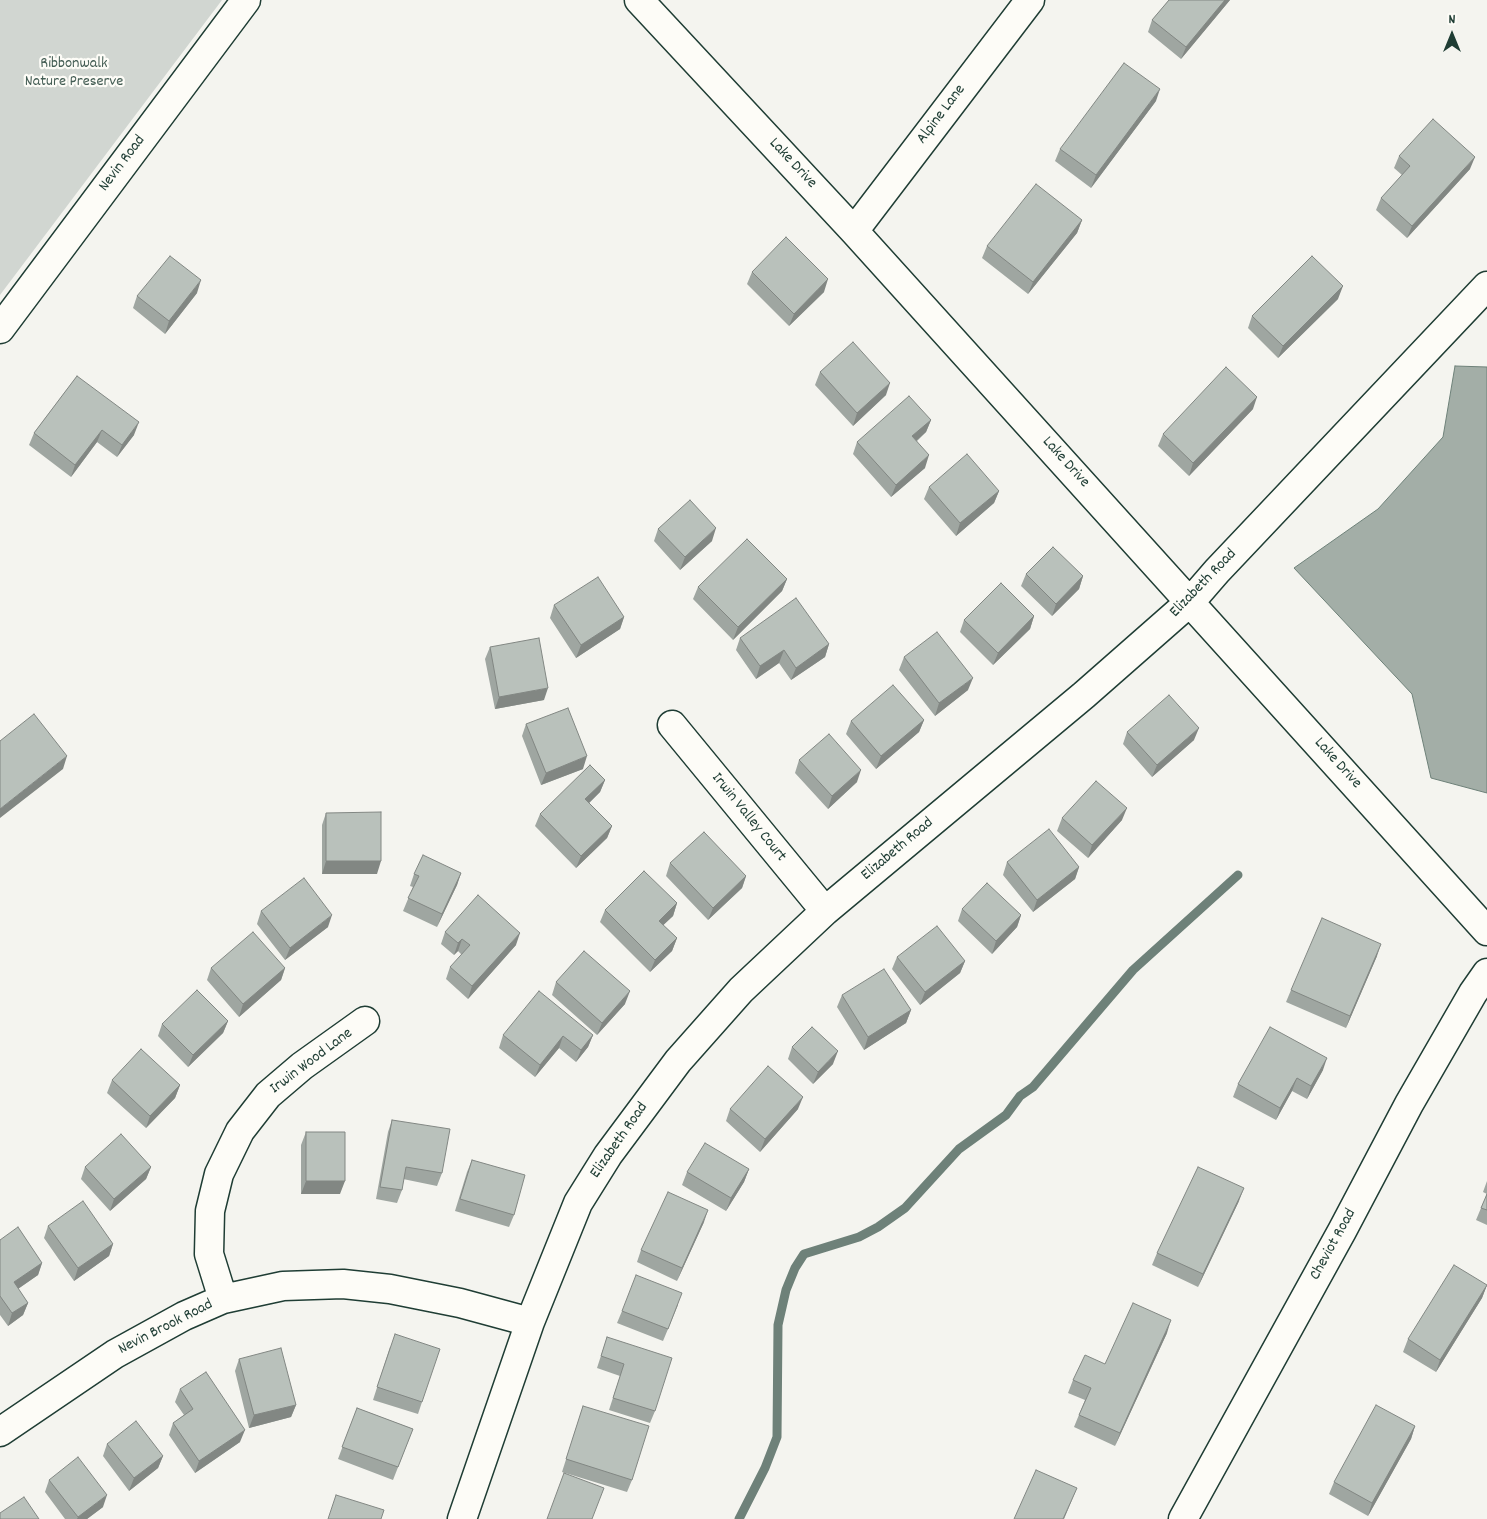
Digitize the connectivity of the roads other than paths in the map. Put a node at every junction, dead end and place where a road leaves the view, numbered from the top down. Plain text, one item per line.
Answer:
1 (246, 0) edge
2 (639, 0) edge
3 (1030, 0) edge
4 (854, 231) junction
5 (1487, 286) edge
6 (0, 329) edge
7 (1191, 602) junction
8 (672, 725) dead end
9 (825, 911) junction
10 (1487, 931) edge
11 (1487, 973) edge
12 (365, 1021) dead end
13 (224, 1299) junction
14 (530, 1322) junction
15 (0, 1432) edge
16 (462, 1519) edge
17 (1182, 1519) edge

1 - 6 street, Nevin Road
2 - 4 street, Lake Drive
3 - 4 street, Alpine Lane
4 - 7 street, Lake Drive
5 - 7 street, Elizabeth Road
7 - 9 street, Elizabeth Road
7 - 10 street, Lake Drive
8 - 9 street, Irwin Valley Court
9 - 14 street, Elizabeth Road
11 - 17 street, Cheviot Road
12 - 13 street, Irwin Wood Lane
13 - 14 street, Nevin Brook Road
13 - 15 street, Nevin Brook Road
14 - 16 street, Elizabeth Road

